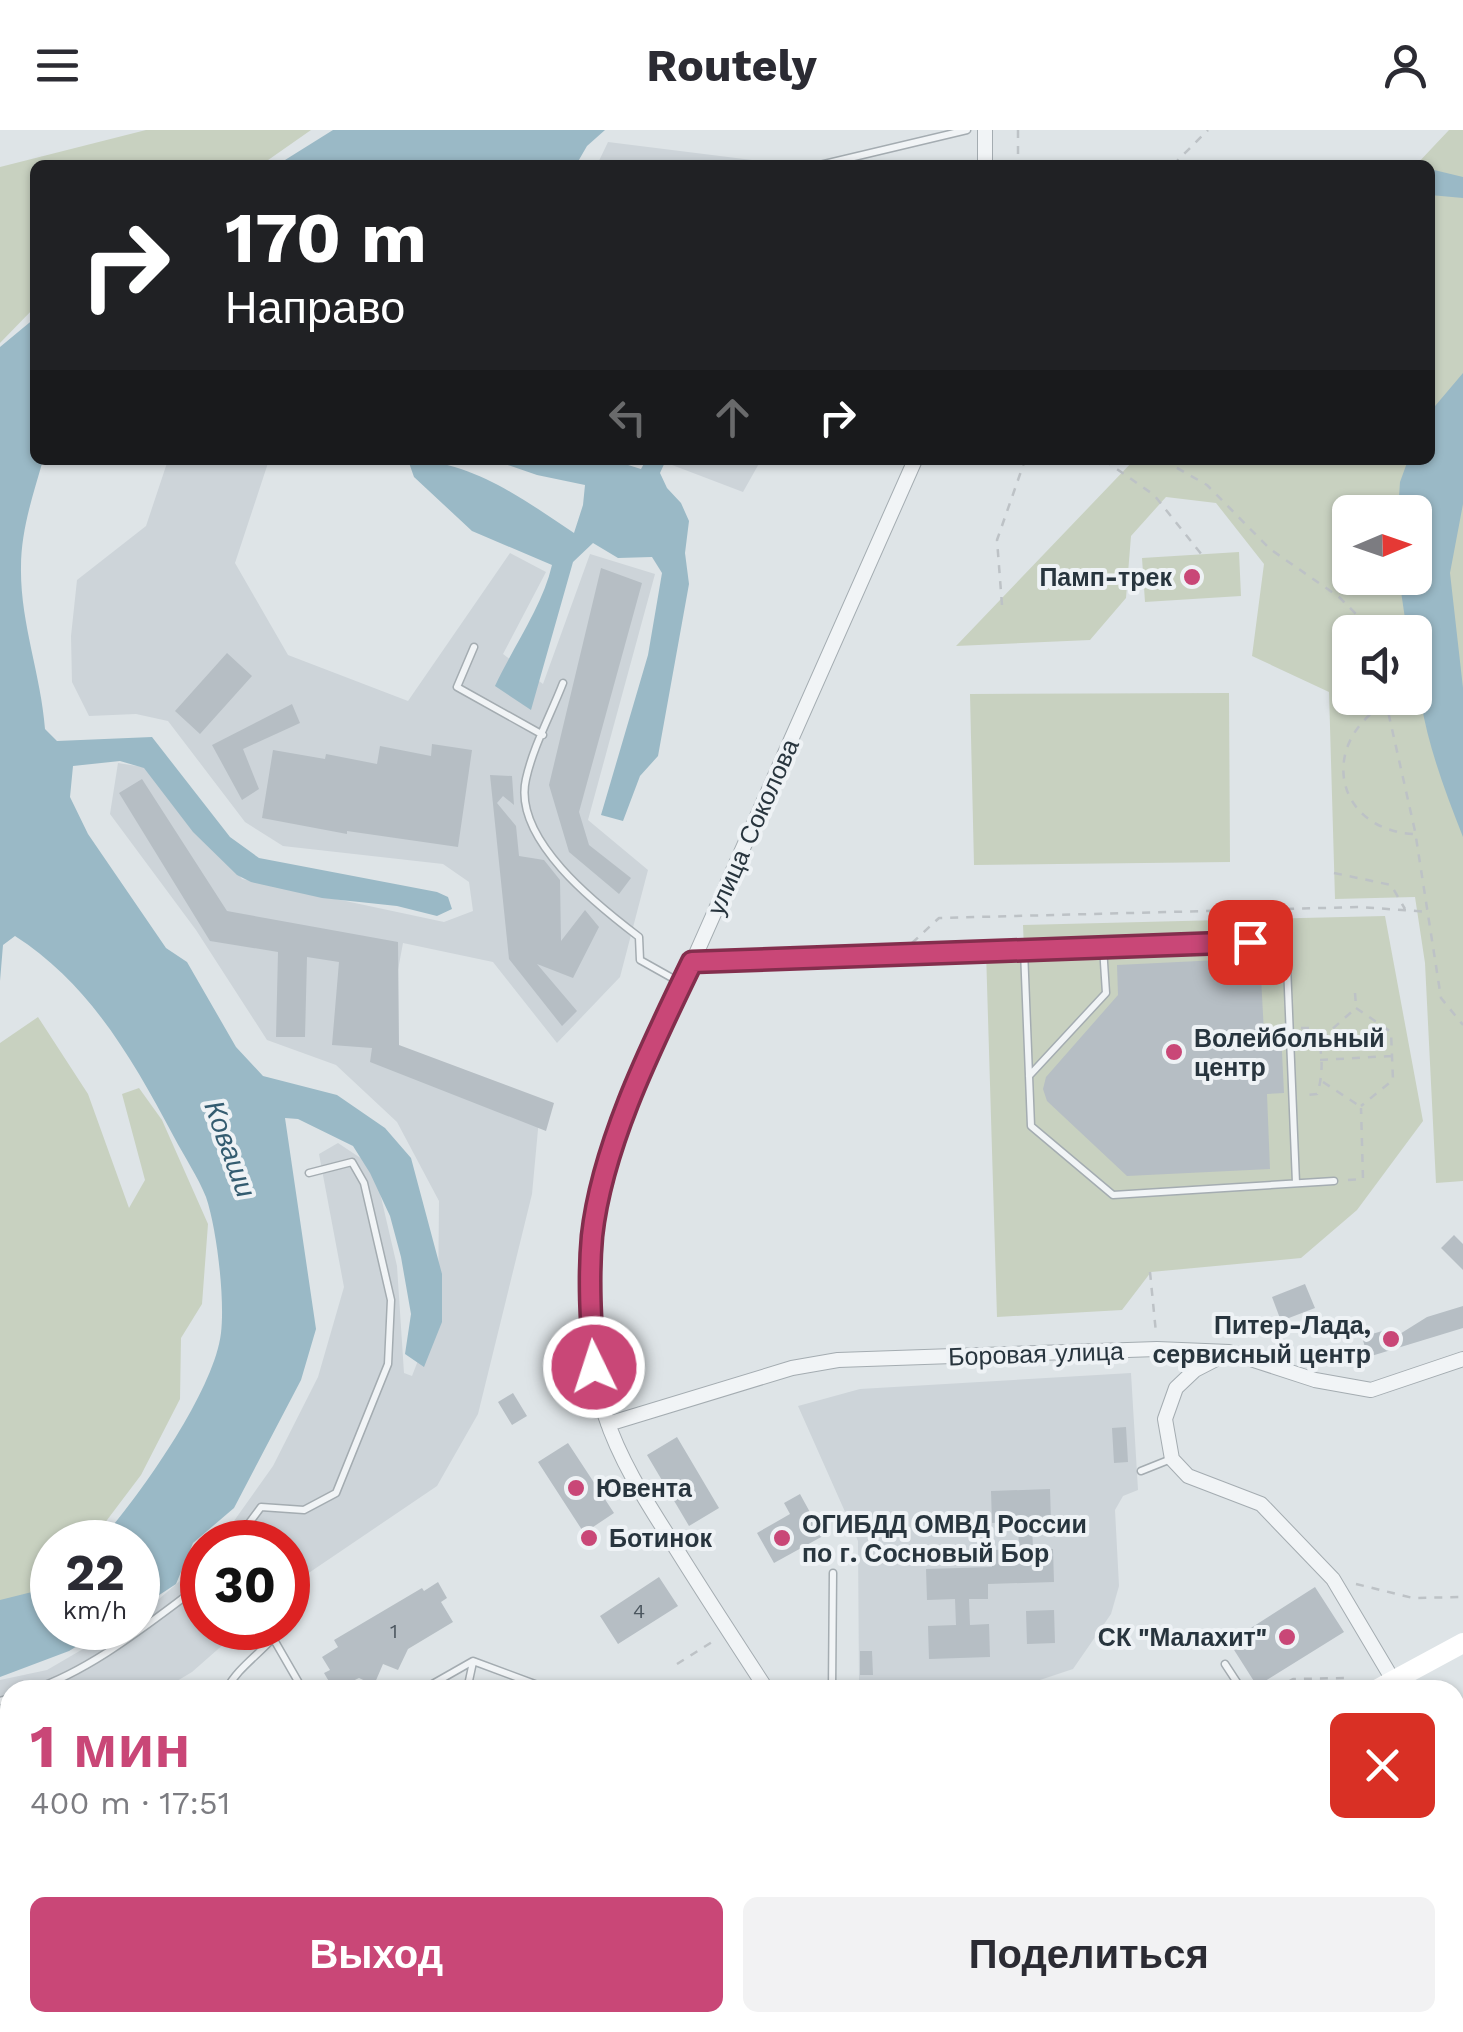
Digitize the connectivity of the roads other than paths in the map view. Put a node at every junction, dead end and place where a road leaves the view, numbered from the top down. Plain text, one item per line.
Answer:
1 (967, 130) edge
2 (985, 130) edge
3 (845, 160) edge
4 (985, 160) edge
5 (913, 465) edge
6 (474, 647) dead end
7 (563, 684) dead end
8 (543, 735) junction
9 (1104, 947) junction
10 (1024, 950) junction
11 (692, 962) junction
12 (682, 984) junction
13 (1029, 1076) junction
14 (309, 1174) dead end
15 (1334, 1181) road end
16 (1296, 1183) junction
17 (1228, 1352) junction
18 (1463, 1359) edge
19 (608, 1424) junction
20 (1172, 1459) junction
21 (1141, 1471) dead end
22 (252, 1520) edge
23 (833, 1572) dead end
24 (180, 1600) edge
25 (1463, 1642) edge
26 (263, 1650) edge
27 (280, 1650) edge
28 (474, 1661) junction
29 (1225, 1664) dead end
30 (61, 1680) edge
31 (231, 1680) edge
32 (296, 1680) edge
33 (440, 1680) edge
34 (469, 1680) edge
35 (524, 1680) edge
36 (761, 1680) edge
37 (832, 1680) edge
38 (1235, 1680) edge
39 (1383, 1680) edge
40 (1394, 1680) edge

1 - 3 lane
2 - 4 street
5 - 11 street, улица Соколова
6 - 8 lane
7 - 8 lane
8 - 12 lane
9 - 10 lane
9 - 13 lane
9 - 16 lane
10 - 11 lane
10 - 13 lane
11 - 12 street, улица Соколова
12 - 19 street, улица Соколова
13 - 16 lane
14 - 22 lane
15 - 16 lane
17 - 18 street, Боровая улица
17 - 19 street, Боровая улица
17 - 20 street
19 - 36 street, улица Соколова
20 - 21 lane
20 - 39 street
23 - 37 lane
24 - 30 lane
25 - 40 main road
26 - 31 lane
27 - 32 lane
28 - 33 lane
28 - 34 lane
28 - 35 lane
29 - 38 lane

